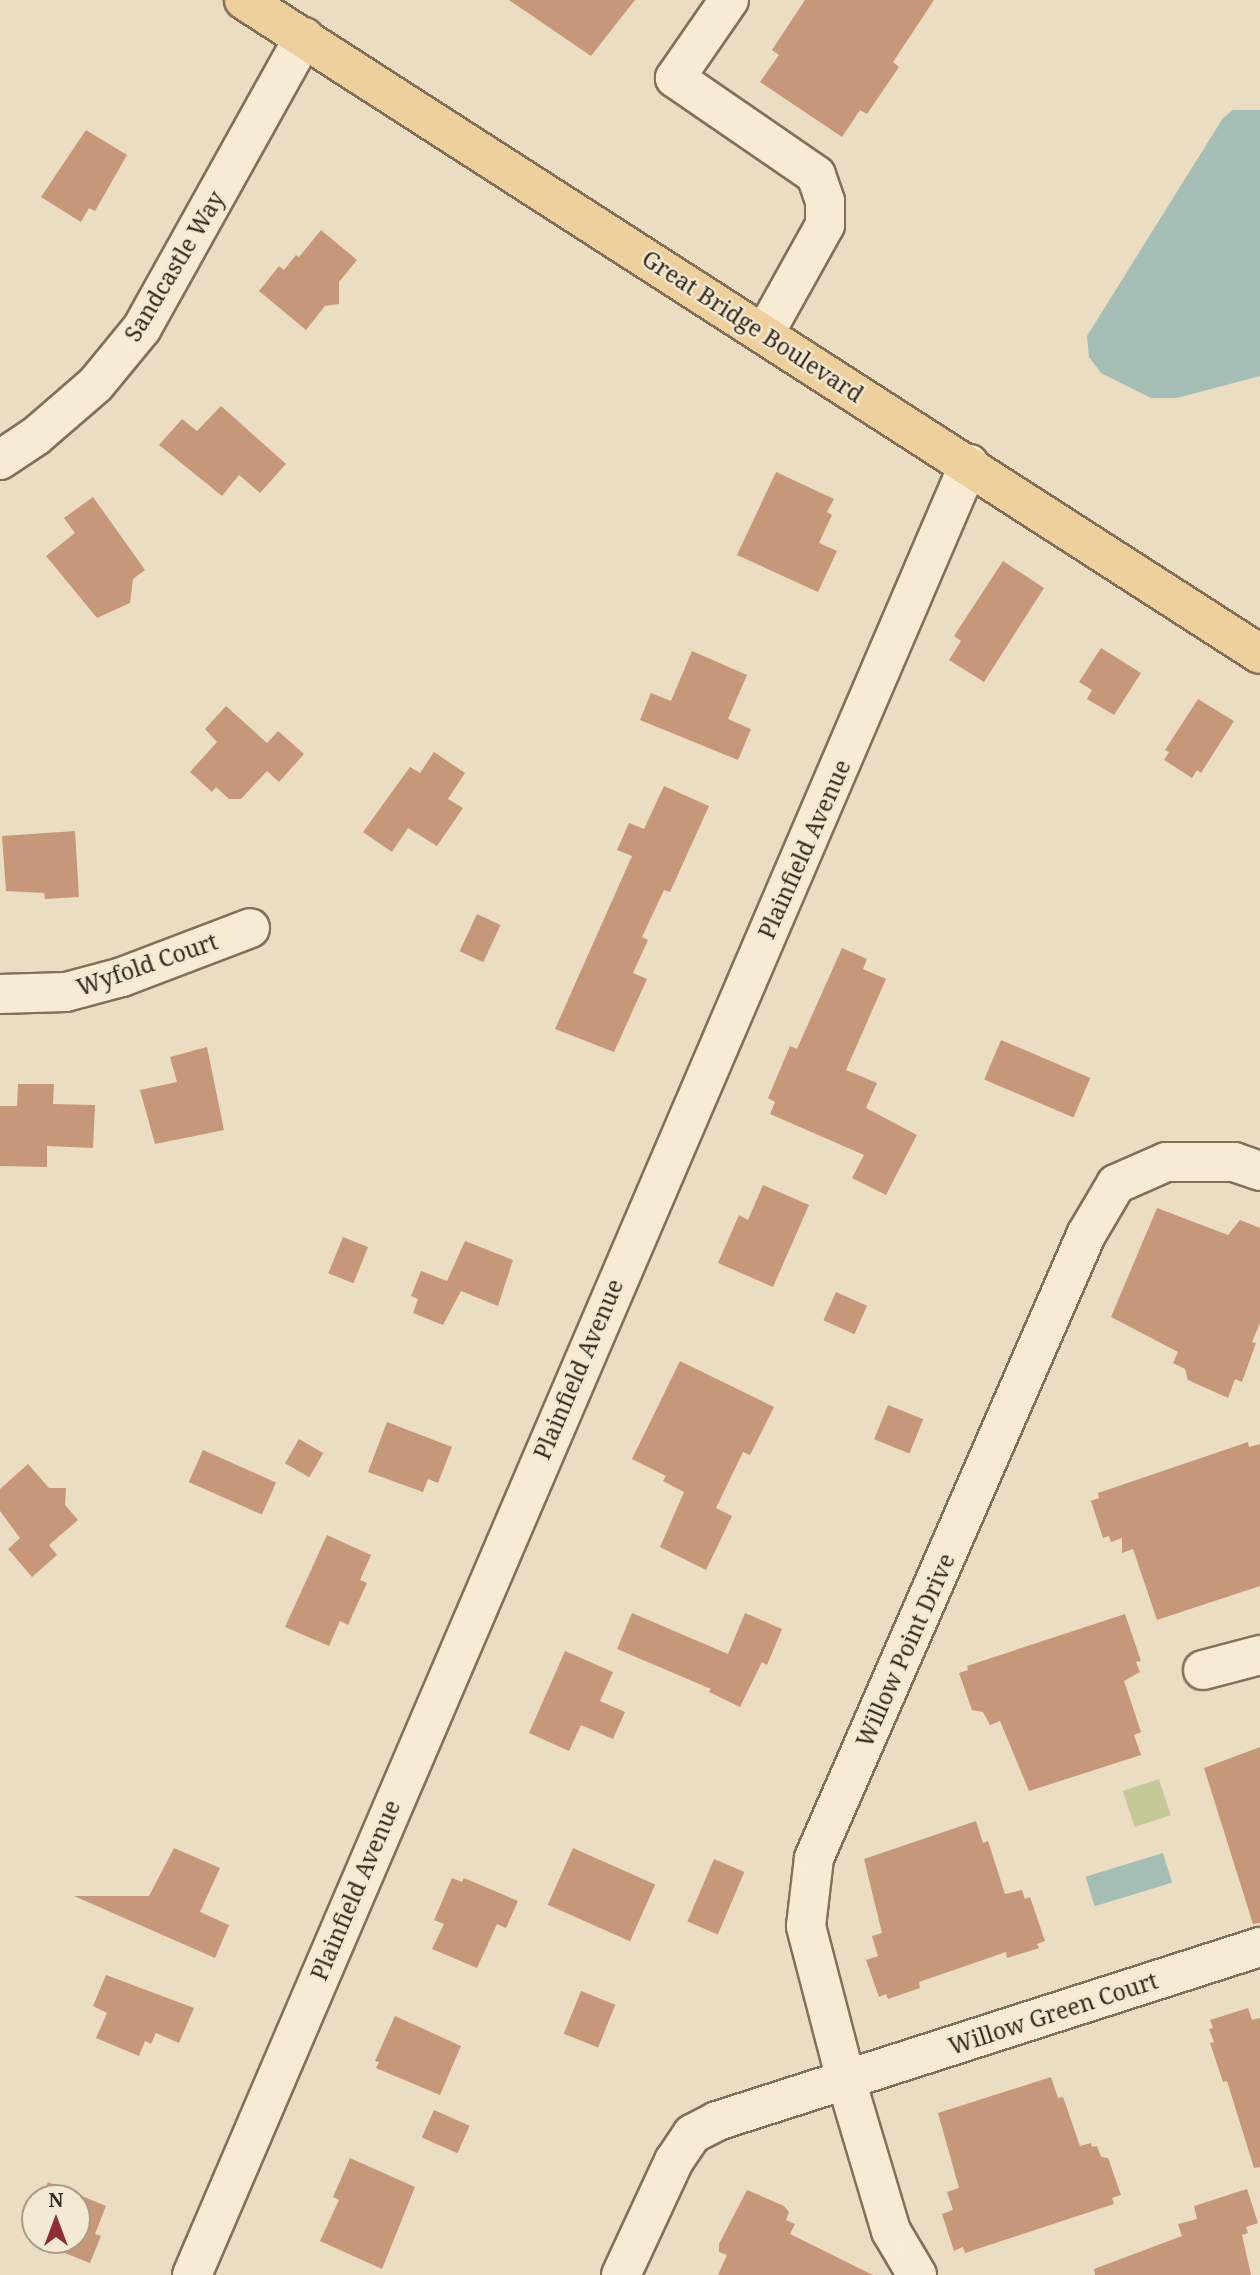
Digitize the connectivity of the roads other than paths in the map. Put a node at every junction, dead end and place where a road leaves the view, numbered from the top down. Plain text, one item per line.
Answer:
1 (244, 0) edge
2 (729, 0) edge
3 (304, 37) junction
4 (765, 333) junction
5 (0, 460) edge
6 (969, 464) junction
7 (1260, 654) edge
8 (250, 928) dead end
9 (0, 993) edge
10 (1260, 1171) edge
11 (1260, 1655) edge
12 (1203, 1671) dead end
13 (1260, 1947) edge
14 (846, 2080) junction
15 (192, 2275) edge
16 (621, 2275) edge
17 (916, 2275) edge

1 - 3 main road, Great Bridge Boulevard
2 - 4 street
3 - 4 main road, Great Bridge Boulevard
3 - 5 street, Sandcastle Way
4 - 6 main road, Great Bridge Boulevard
6 - 7 main road, Great Bridge Boulevard
6 - 15 street, Plainfield Avenue
8 - 9 street, Wyfold Court
10 - 14 street, Willow Point Drive
11 - 12 street
13 - 14 street, Willow Green Court
14 - 16 street, Willow Green Court
14 - 17 street, Willow Point Drive

